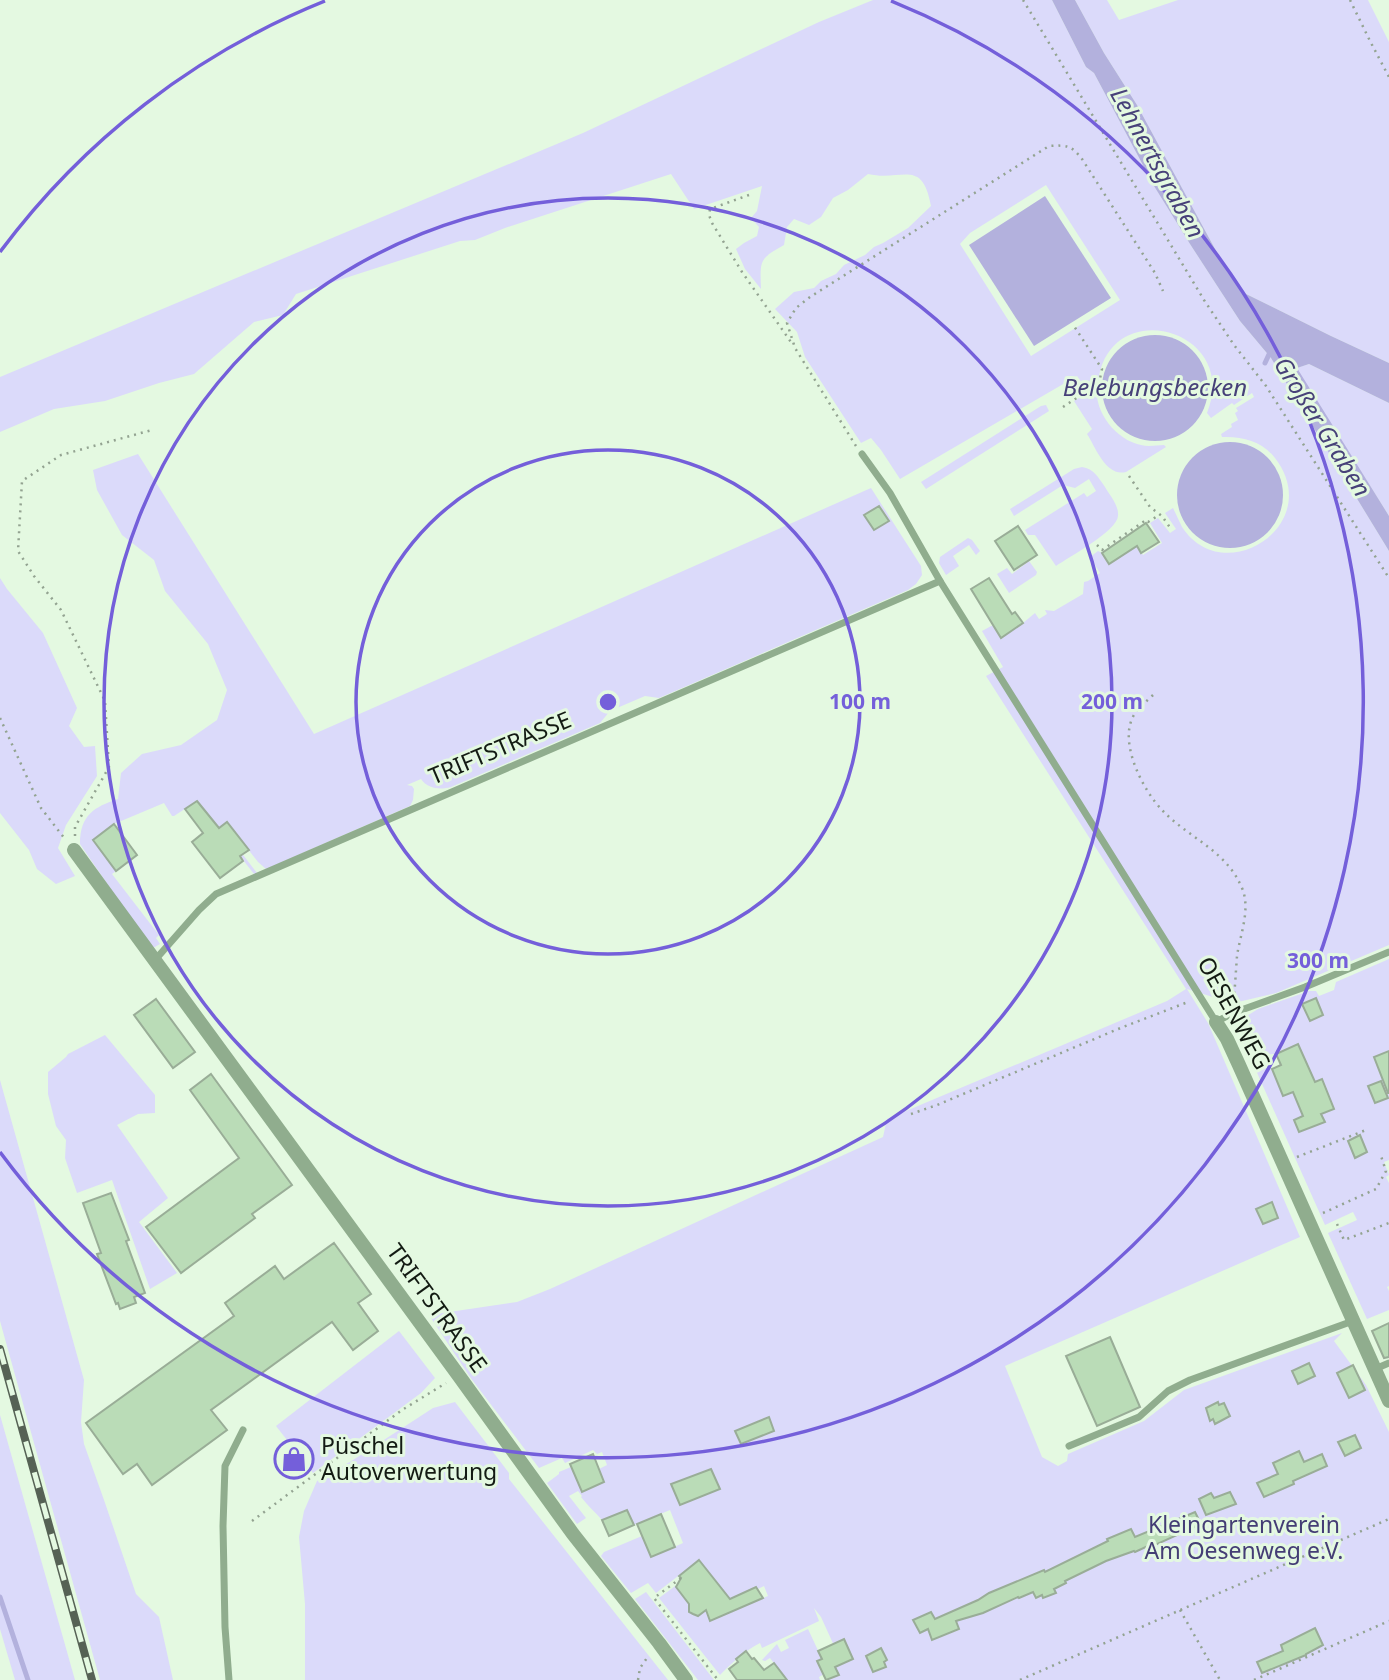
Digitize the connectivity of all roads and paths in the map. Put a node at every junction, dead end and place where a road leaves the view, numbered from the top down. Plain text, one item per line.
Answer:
1 (1023, 0) edge
2 (1350, 0) edge
3 (1389, 77) edge
4 (749, 195) dead end
5 (1163, 291) dead end
6 (1073, 326) dead end
7 (794, 348) junction
8 (1063, 407) dead end
9 (152, 429) dead end
10 (862, 454) joint
11 (1129, 476) dead end
12 (1158, 515) junction
13 (1171, 529) dead end
14 (1097, 545) dead end
15 (1389, 578) edge
16 (940, 580) junction
17 (1153, 695) dead end
18 (0, 718) edge
19 (74, 850) junction
20 (1389, 952) edge
21 (155, 960) junction
22 (1201, 997) junction
23 (1233, 1013) junction
24 (1216, 1022) junction
25 (911, 1114) dead end
26 (1366, 1130) dead end
27 (1381, 1156) dead end
28 (1292, 1159) dead end
29 (1317, 1215) dead end
30 (1389, 1223) edge
31 (1337, 1224) dead end
32 (1354, 1321) junction
33 (1382, 1366) edge
34 (459, 1376) junction
35 (1389, 1401) edge
36 (243, 1430) dead end
37 (1069, 1446) dead end
38 (1389, 1519) edge
39 (252, 1521) dead end
40 (681, 1578) dead end
41 (1180, 1610) junction
42 (1389, 1621) edge
43 (659, 1643) junction
44 (229, 1680) edge
45 (638, 1680) edge
46 (686, 1680) edge
47 (718, 1680) edge
48 (1020, 1680) edge
49 (1220, 1680) edge
50 (1254, 1680) edge

1 - 15 path
2 - 3 path
4 - 7 path
5 - 7 path
6 - 8 path
7 - 10 path
9 - 19 path
10 - 16 lane
11 - 12 path
12 - 13 path
12 - 14 path
16 - 21 lane, TRIFTSTRASSE
16 - 22 lane, OESENWEG
17 - 23 path
18 - 19 path
19 - 21 street, TRIFTSTRASSE
20 - 23 lane
21 - 34 street, TRIFTSTRASSE
22 - 24 lane, OESENWEG
22 - 25 path
23 - 24 lane
24 - 32 street, OESENWEG
26 - 28 path
27 - 29 path
30 - 31 path
32 - 33 street, OESENWEG
32 - 37 lane
33 - 35 street, OESENWEG
34 - 39 path
34 - 43 street, TRIFTSTRASSE
36 - 44 lane
38 - 41 path
40 - 47 path
41 - 48 path
41 - 49 path
42 - 50 path
43 - 45 path
43 - 46 street, TRIFTSTRASSE

